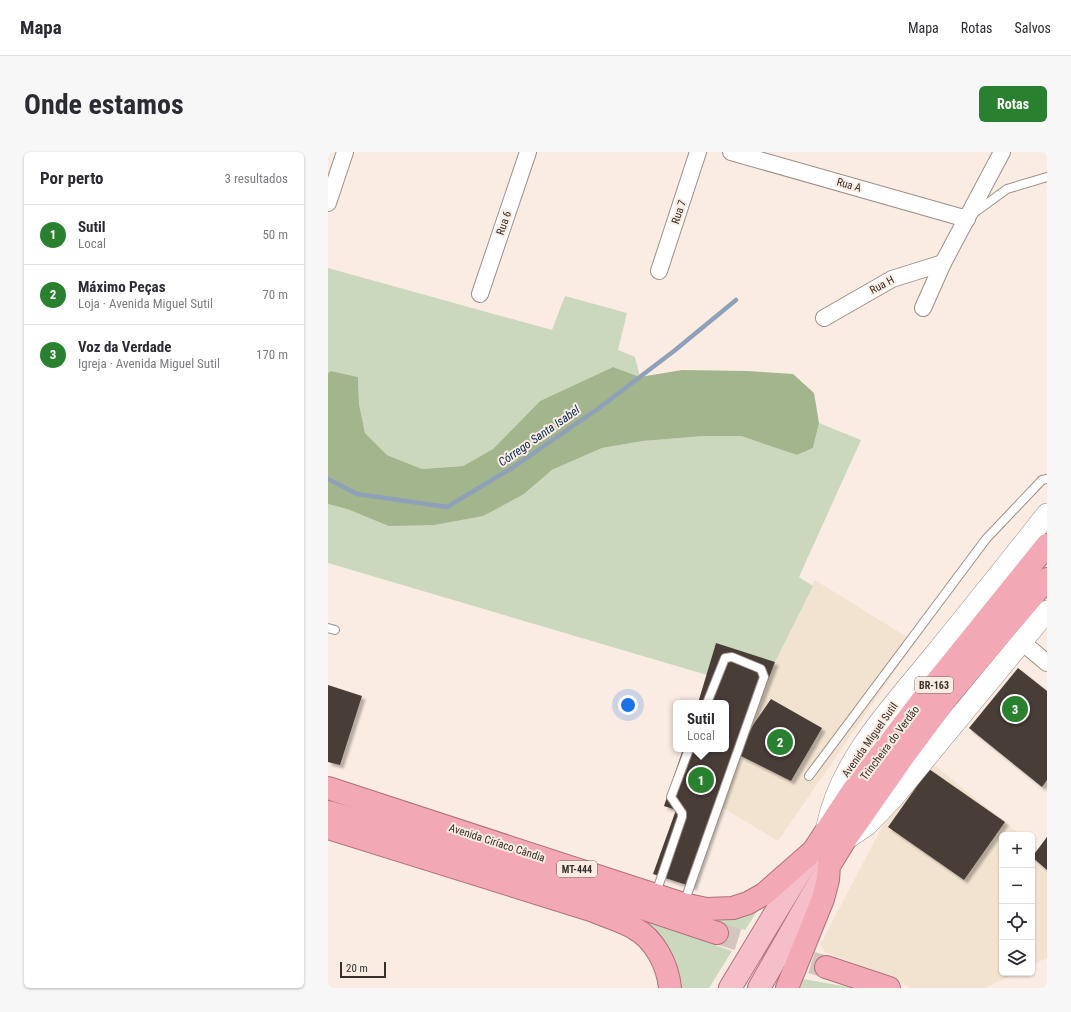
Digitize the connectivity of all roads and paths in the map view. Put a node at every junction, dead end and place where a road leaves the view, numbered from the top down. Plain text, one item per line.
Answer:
1 (345, 152) edge
2 (528, 152) edge
3 (698, 152) edge
4 (730, 152) edge
5 (1002, 152) edge
6 (1047, 177) edge
7 (329, 198) edge
8 (967, 219) junction
9 (943, 263) junction
10 (659, 271) dead end
11 (480, 294) dead end
12 (923, 308) dead end
13 (824, 318) dead end
14 (1047, 479) edge
15 (1047, 514) edge
16 (1047, 545) edge
17 (1047, 579) edge
18 (1047, 611) edge
19 (1022, 642) junction
20 (1047, 663) edge
21 (708, 700) edge
22 (688, 752) edge
23 (809, 776) dead end
24 (328, 788) edge
25 (328, 812) edge
26 (328, 828) edge
27 (826, 830) junction
28 (845, 840) junction
29 (813, 851) junction
30 (829, 866) junction
31 (655, 896) junction
32 (683, 904) junction
33 (717, 933) tunnel mouth
34 (826, 967) tunnel mouth
35 (670, 988) edge
36 (730, 988) edge
37 (759, 988) edge
38 (787, 988) edge
39 (889, 988) edge

1 - 7 street
2 - 11 street, Rua 6
3 - 10 street, Rua 7
4 - 8 street, Rua A
5 - 8 street
6 - 8 lane
8 - 9 street
9 - 12 street
9 - 13 street, Rua H
14 - 23 lane
15 - 27 street, Avenida Miguel Sutil
16 - 27 highway, Trincheira do Verdão / BR-163
17 - 28 highway, Trincheira do Verdão / BR-163
18 - 19 street
19 - 20 street
19 - 28 street
21 - 32 lane
22 - 31 lane
24 - 31 highway, Avenida Ciríaco Cândia / MT-444
25 - 33 highway
26 - 35 highway
27 - 29 highway, Avenida Miguel Sutil / BR-163
28 - 30 highway, BR-163
29 - 32 highway, Avenida Ciríaco Cândia / MT-444
29 - 36 main road, Avenida Miguel Sutil / BR-163
30 - 37 main road, BR-163
30 - 38 highway
31 - 32 highway, Avenida Ciríaco Cândia / MT-444
34 - 39 highway

